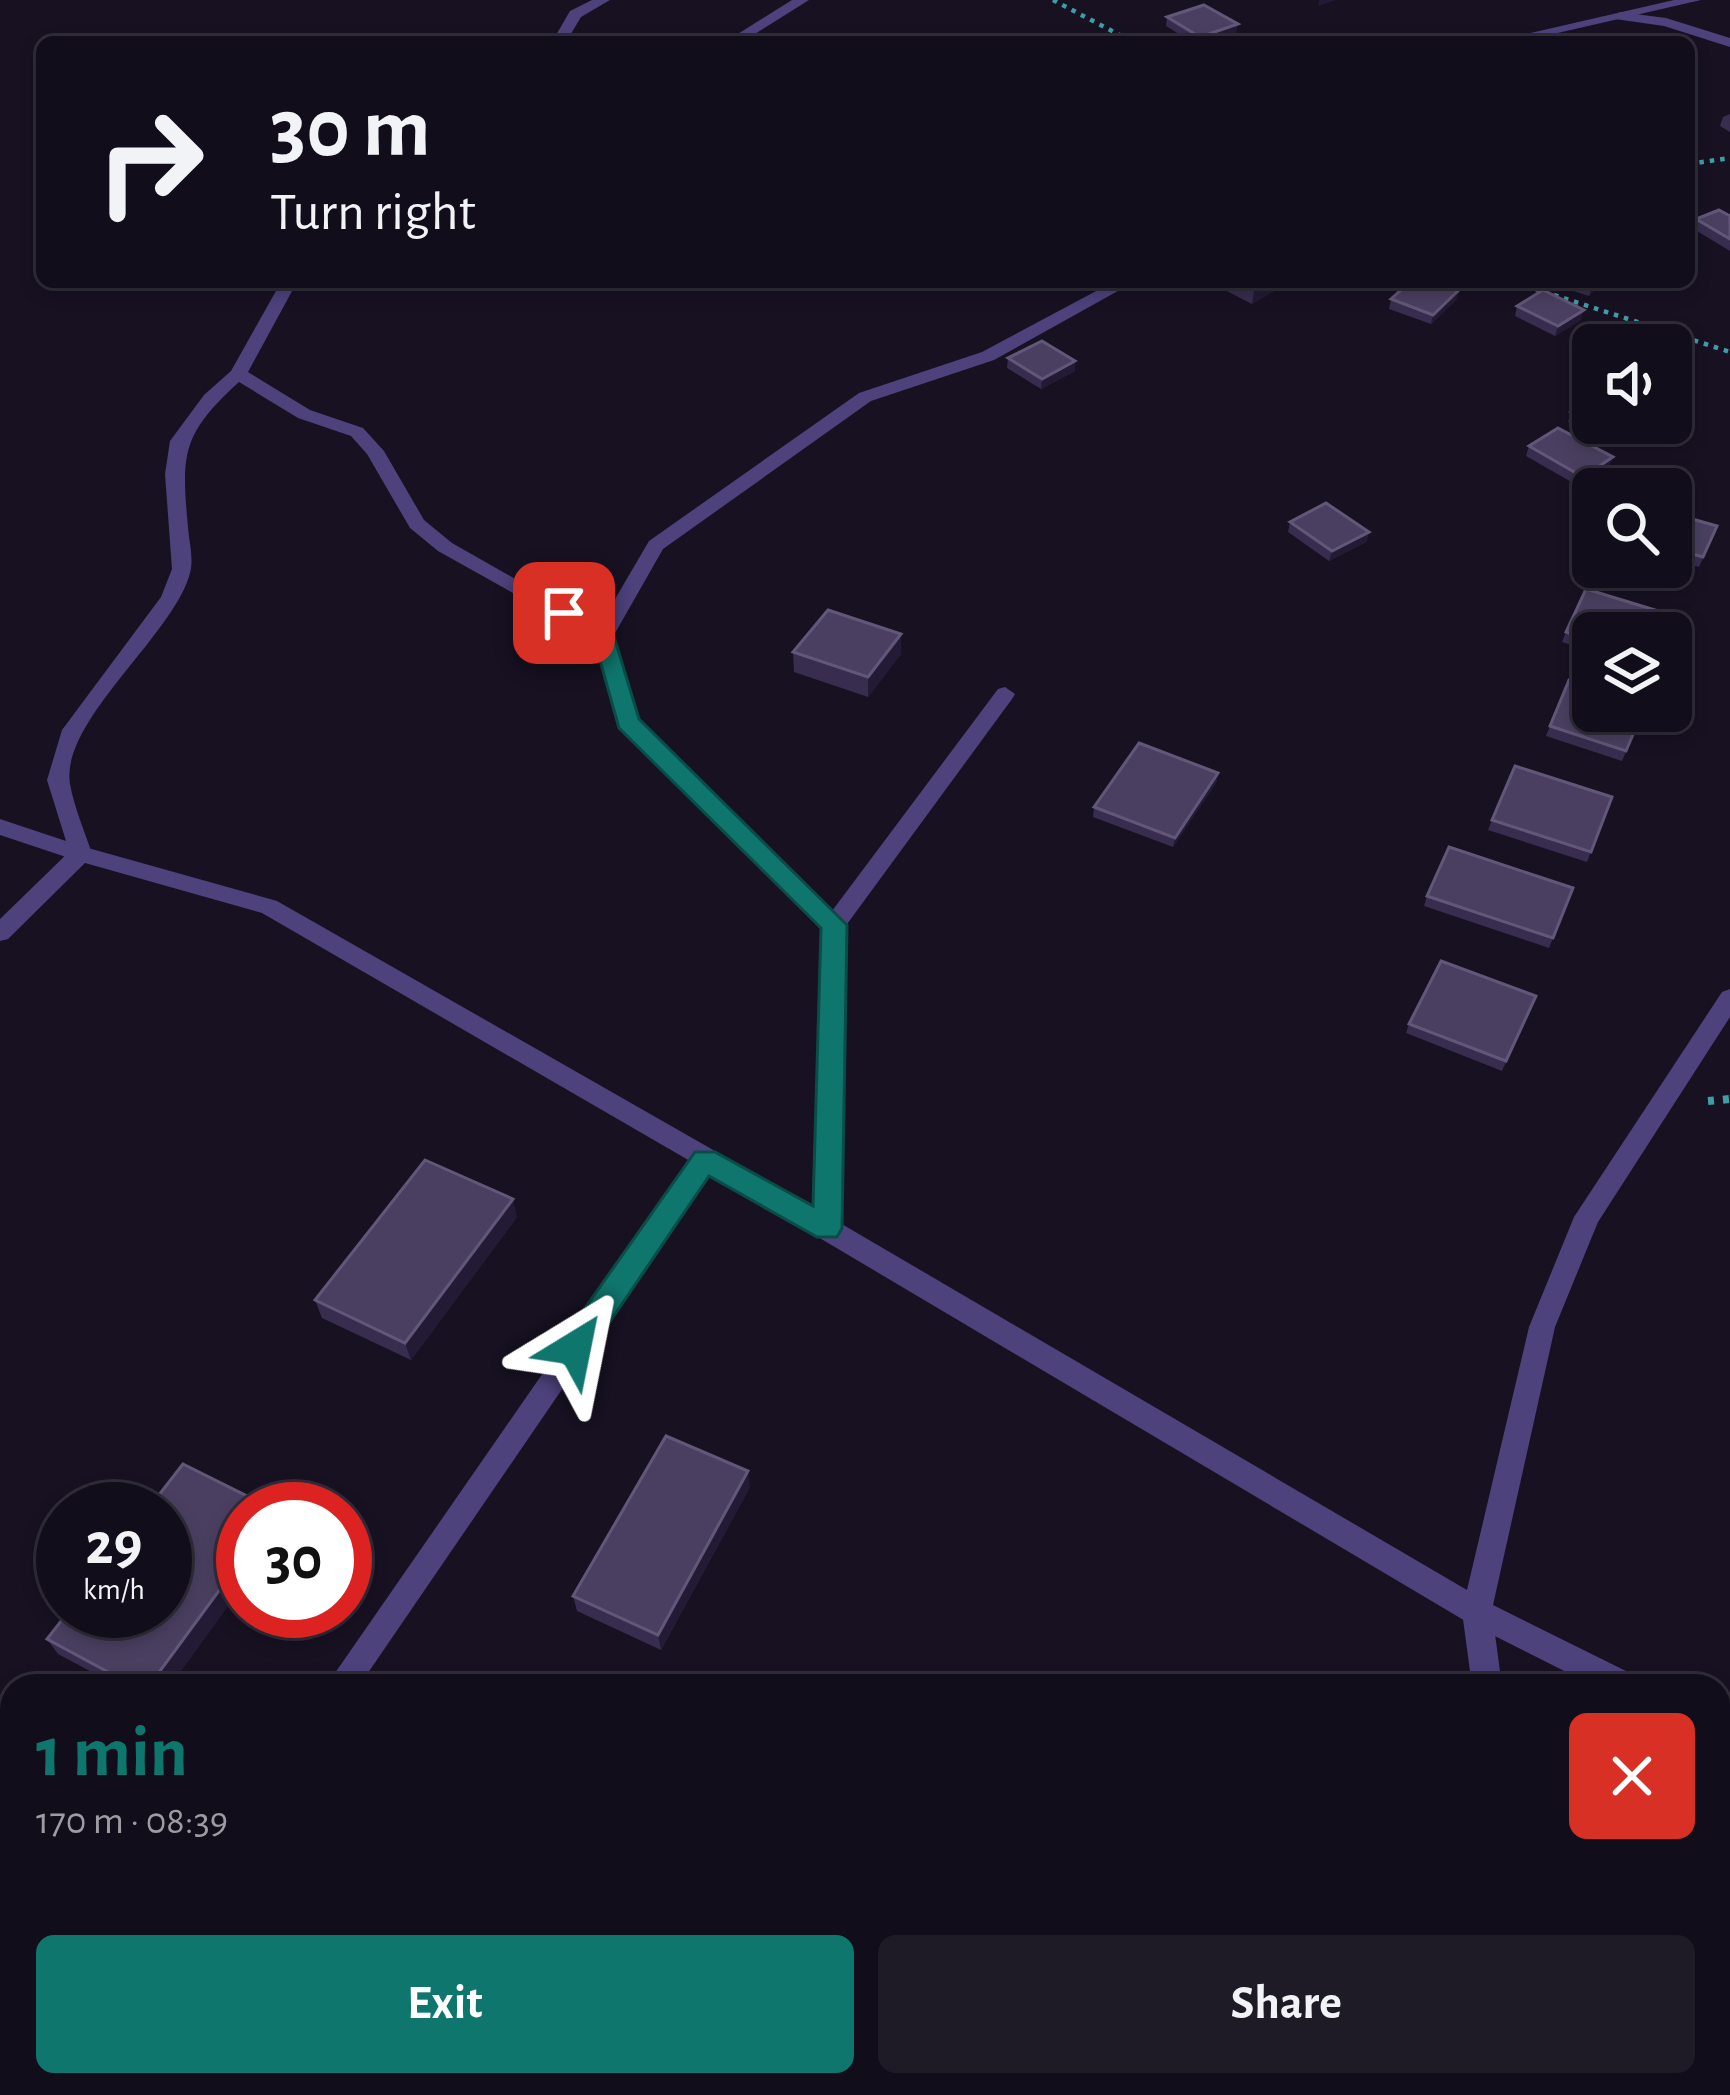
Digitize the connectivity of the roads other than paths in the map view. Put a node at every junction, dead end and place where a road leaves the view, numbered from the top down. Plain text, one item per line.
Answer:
1 (603, 0) edge
2 (802, 0) edge
3 (1694, 0) edge
4 (1620, 16) junction
5 (562, 36) edge
6 (742, 36) edge
7 (1527, 36) edge
8 (1730, 43) edge
9 (287, 288) edge
10 (1115, 288) edge
11 (238, 374) junction
12 (604, 635) junction
13 (1005, 694) dead end
14 (0, 827) edge
15 (81, 854) junction
16 (834, 925) junction
17 (0, 933) edge
18 (1730, 998) edge
19 (705, 1160) junction
20 (827, 1228) junction
21 (1478, 1612) junction
22 (349, 1674) edge
23 (1486, 1674) edge
24 (1601, 1674) edge

1 - 5 street
2 - 6 street
3 - 4 street
4 - 7 street
4 - 8 street
9 - 11 street
10 - 12 street
11 - 12 street
11 - 15 street
12 - 16 street
13 - 16 street
14 - 15 street
15 - 17 street
15 - 19 street
16 - 20 street
18 - 21 street
19 - 20 street
19 - 22 street
20 - 21 street
21 - 23 street
21 - 24 street

